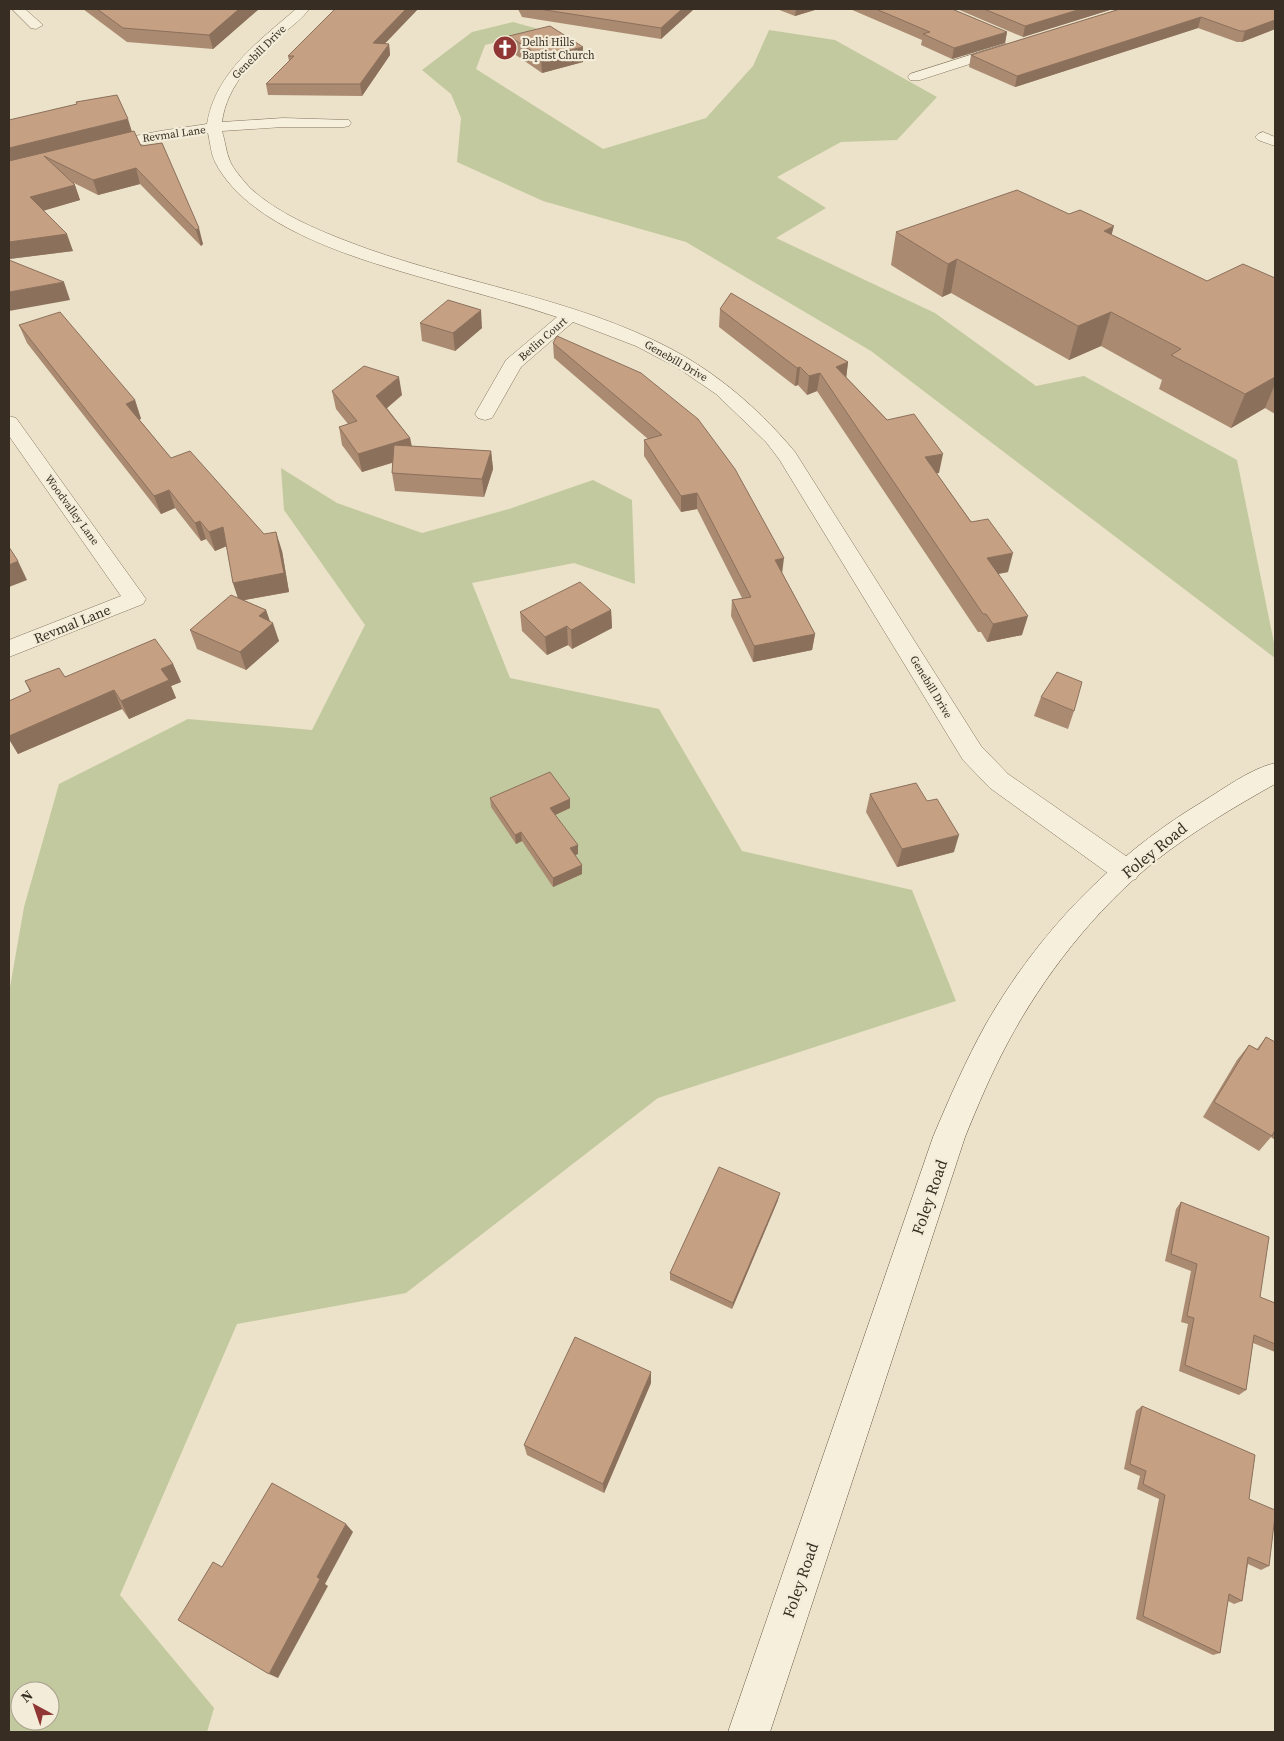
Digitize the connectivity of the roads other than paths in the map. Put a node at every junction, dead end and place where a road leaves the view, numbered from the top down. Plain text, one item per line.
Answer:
1 (18, 9) edge
2 (303, 9) edge
3 (36, 25) dead end
4 (1011, 40) dead end
5 (915, 77) dead end
6 (344, 123) dead end
7 (214, 128) junction
8 (89, 150) edge
9 (570, 315) junction
10 (485, 414) dead end
11 (9, 422) edge
12 (135, 599) joint
13 (9, 649) edge
14 (1275, 772) edge
15 (1126, 871) junction
16 (749, 1732) edge

1 - 3 street
2 - 7 street, Genebill Drive
4 - 5 street
6 - 7 street, Revmal Lane
7 - 8 street, Revmal Lane
7 - 9 street, Genebill Drive
9 - 10 street, Betlin Court
9 - 15 street, Genebill Drive
11 - 12 street, Woodvalley Lane
12 - 13 street, Revmal Lane
14 - 15 street, Foley Road
15 - 16 street, Foley Road

